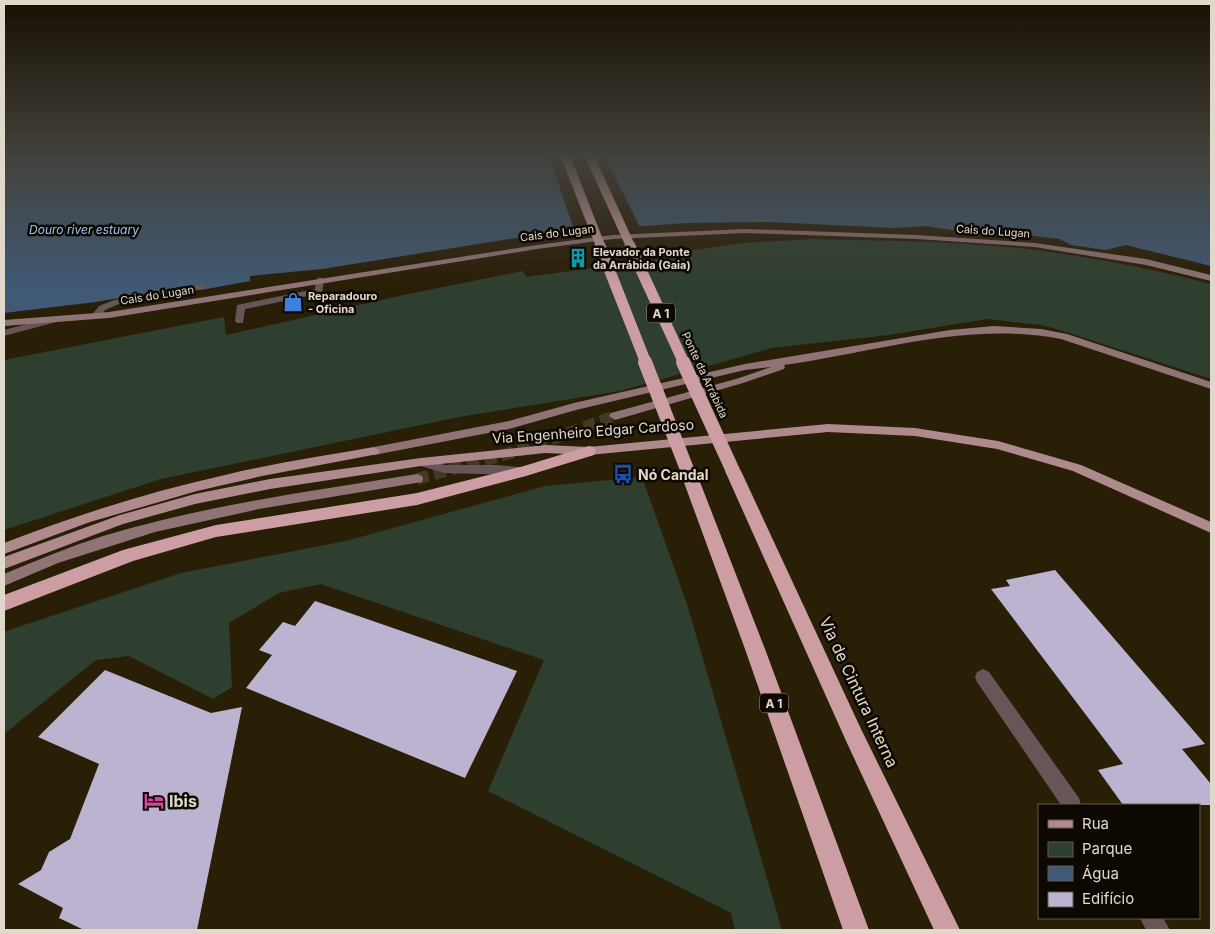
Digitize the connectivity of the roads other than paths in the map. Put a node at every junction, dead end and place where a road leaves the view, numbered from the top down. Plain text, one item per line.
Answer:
1 (582, 199) edge
2 (609, 199) edge
3 (1211, 278) edge
4 (320, 280) junction
5 (201, 287) dead end
6 (96, 316) junction
7 (57, 319) junction
8 (240, 321) dead end
9 (4, 323) edge
10 (4, 333) edge
11 (796, 360) junction
12 (1211, 386) edge
13 (615, 416) tunnel mouth
14 (589, 450) junction
15 (421, 462) junction
16 (526, 471) junction
17 (733, 471) joint
18 (417, 479) tunnel mouth
19 (1211, 528) edge
20 (4, 549) edge
21 (4, 563) edge
22 (4, 580) edge
23 (4, 603) edge
24 (983, 677) dead end
25 (1071, 804) edge
26 (1151, 919) edge
27 (856, 930) edge
28 (947, 930) edge
29 (1159, 930) edge

1 - 27 highway, A 1, bridge
2 - 17 highway, Ponte da Arrábida / A 1, bridge
3 - 4 main road, Cais do Lugan
4 - 6 main road, Cais do Lugan
4 - 8 street
5 - 6 street
6 - 7 main road, Cais do Lugan
7 - 9 main road, Cais do Lugan
7 - 10 street
11 - 12 main road
11 - 13 main road
11 - 20 main road
14 - 15 main road, Via Engenheiro Edgar Cardoso
14 - 16 highway
14 - 19 main road, Via Engenheiro Edgar Cardoso
15 - 16 street
15 - 21 main road, Via Engenheiro Edgar Cardoso
16 - 23 highway
17 - 28 highway, Via de Cintura Interna / A 1
18 - 22 main road
24 - 25 street
26 - 29 street

